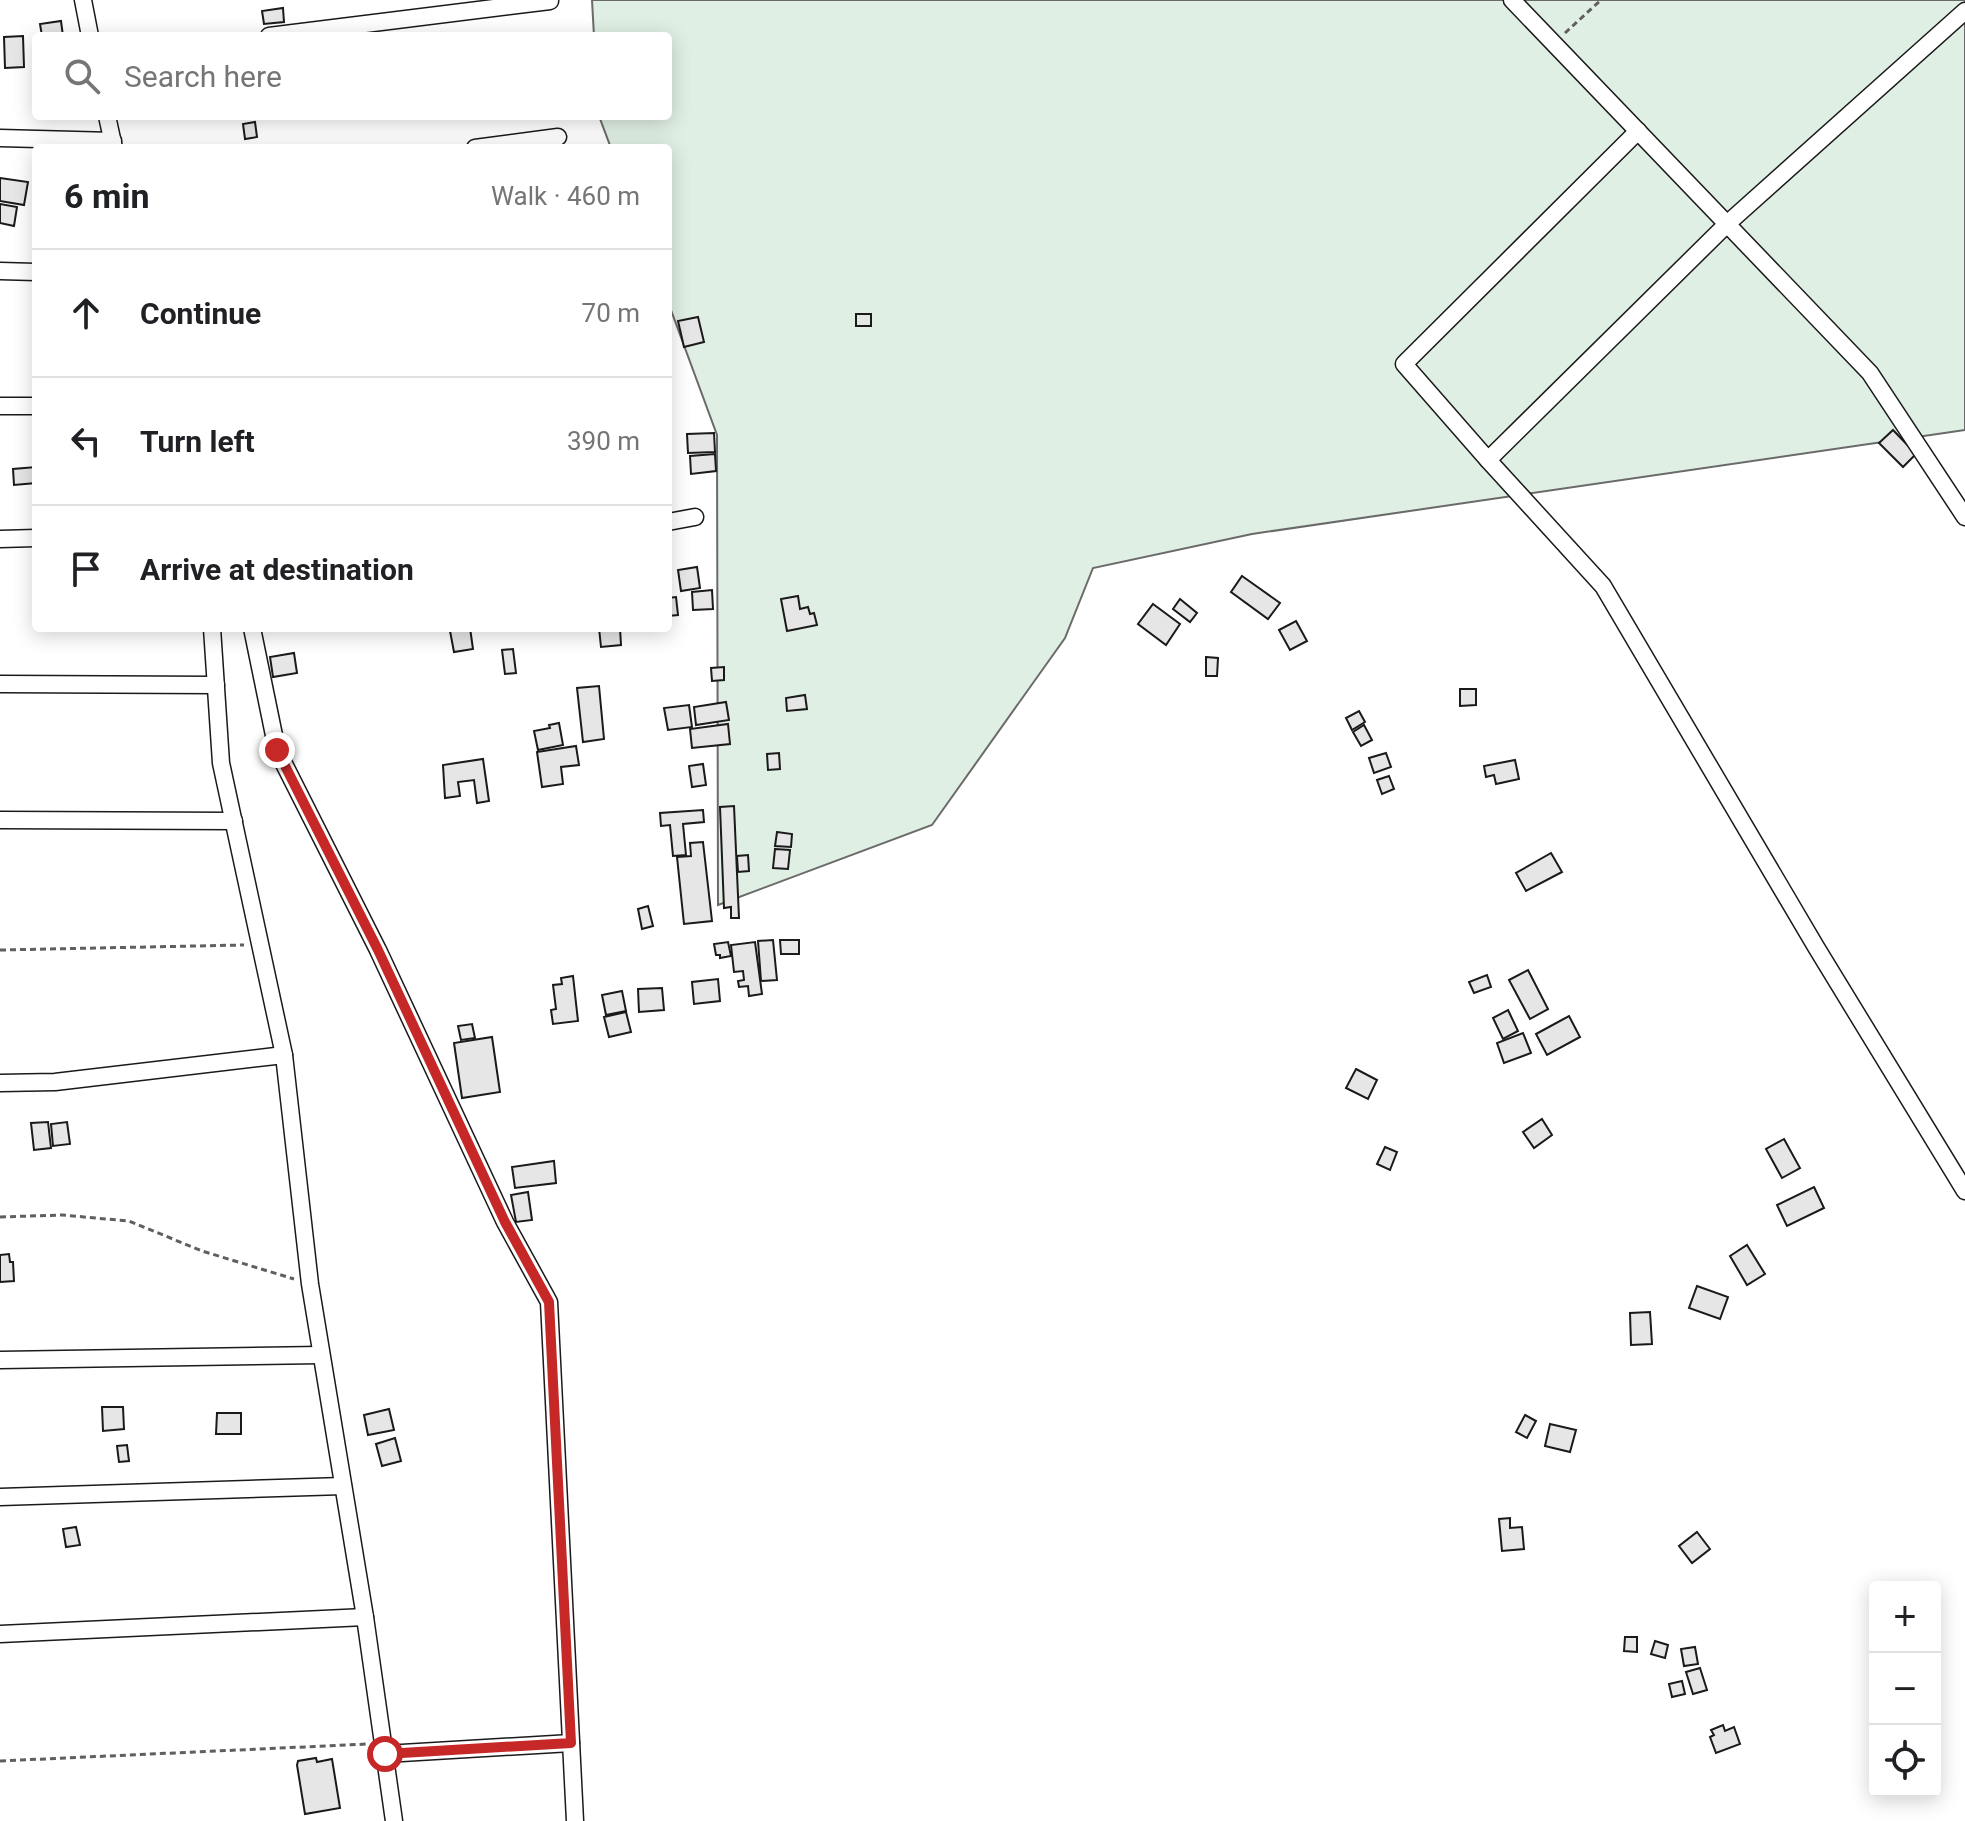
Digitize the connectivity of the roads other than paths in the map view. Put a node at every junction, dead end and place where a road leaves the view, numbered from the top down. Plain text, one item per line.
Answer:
1 (83, 0) edge
2 (1512, 0) edge
3 (550, 1) edge
4 (1965, 11) edge
5 (89, 32) edge
6 (301, 32) edge
7 (108, 120) edge
8 (1638, 131) junction
9 (558, 137) dead end
10 (0, 138) edge
11 (113, 144) edge
12 (505, 144) edge
13 (1728, 223) junction
14 (0, 271) edge
15 (32, 272) edge
16 (0, 406) edge
17 (32, 406) edge
18 (1488, 460) junction
19 (695, 517) dead end
20 (1965, 517) edge
21 (672, 521) edge
22 (32, 538) edge
23 (0, 539) edge
24 (212, 632) edge
25 (253, 632) edge
26 (0, 684) edge
27 (216, 685) junction
28 (0, 820) edge
29 (234, 821) junction
30 (284, 1055) junction
31 (0, 1083) edge
32 (1965, 1191) edge
33 (321, 1355) junction
34 (0, 1360) edge
35 (343, 1486) junction
36 (0, 1497) edge
37 (365, 1617) junction
38 (0, 1634) edge
39 (571, 1743) junction
40 (384, 1749) junction
41 (394, 1821) edge
42 (575, 1821) edge

1 - 5 street
2 - 8 street
3 - 6 street
4 - 13 street
7 - 11 street
8 - 13 street
8 - 18 street
9 - 12 street
10 - 11 street
13 - 18 street
13 - 20 street
14 - 15 street
16 - 17 street
18 - 32 street
19 - 21 street
22 - 23 street
24 - 27 street
25 - 39 street
26 - 27 street
27 - 29 street
28 - 29 street
29 - 30 street
30 - 31 street
30 - 33 street
33 - 34 street
33 - 35 street
35 - 36 street
35 - 37 street
37 - 38 street
37 - 40 street
39 - 40 street
39 - 42 street
40 - 41 street

